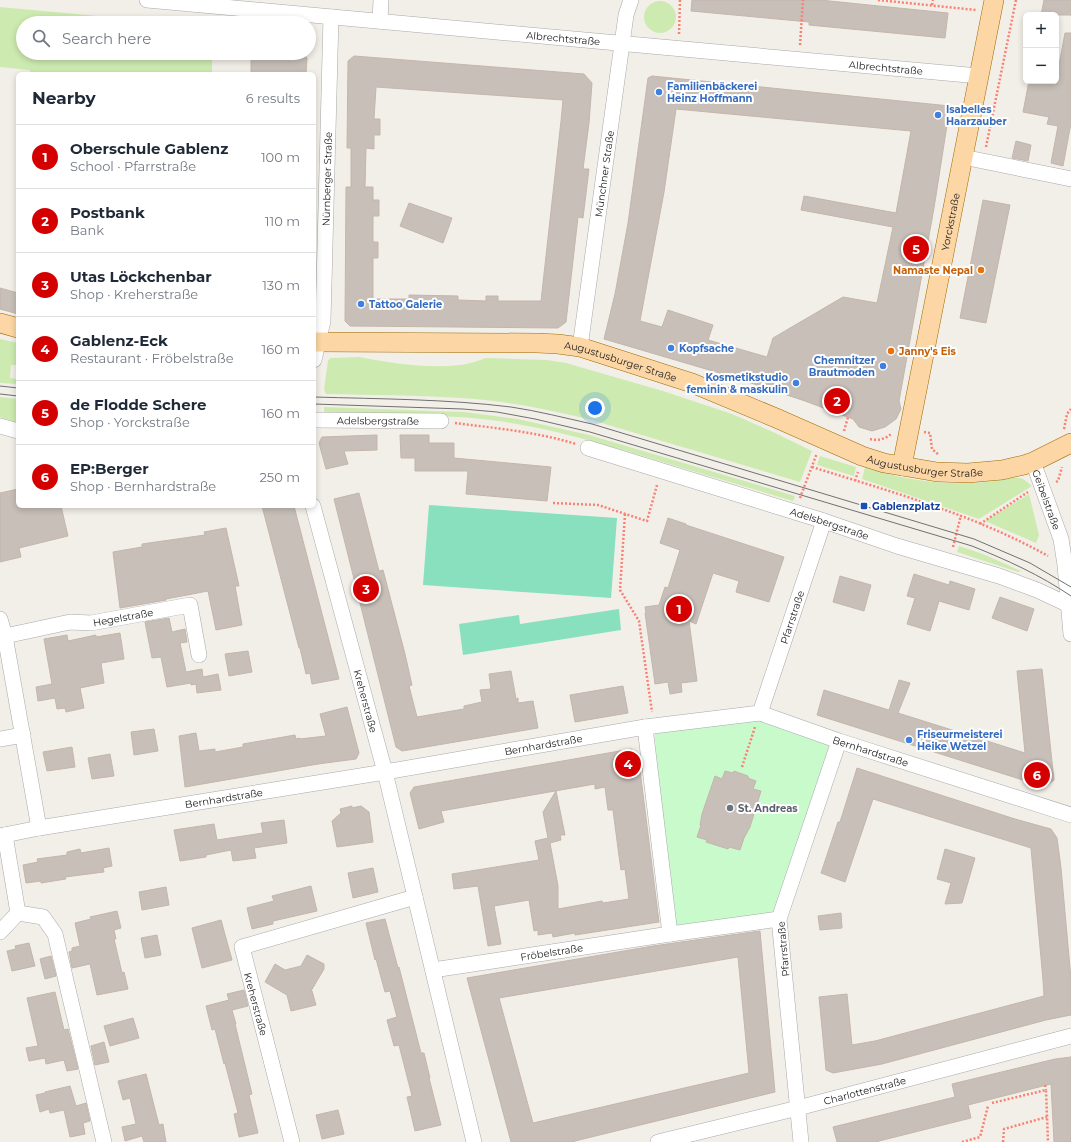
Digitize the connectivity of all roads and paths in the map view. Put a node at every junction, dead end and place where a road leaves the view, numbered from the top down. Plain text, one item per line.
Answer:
1 (148, 0) edge
2 (381, 0) edge
3 (631, 0) edge
4 (680, 0) edge
5 (803, 0) edge
6 (878, 0) edge
7 (933, 0) edge
8 (1016, 0) edge
9 (932, 5) junction
10 (993, 6) edge
11 (331, 17) junction
12 (380, 21) junction
13 (679, 35) dead end
14 (622, 43) junction
15 (799, 60) junction
16 (979, 76) junction
17 (963, 157) junction
18 (984, 161) junction
19 (1071, 179) edge
20 (0, 323) edge
21 (16, 327) edge
22 (316, 342) edge
23 (580, 347) junction
24 (848, 417) dead end
25 (316, 420) edge
26 (441, 421) joint
27 (0, 426) edge
28 (845, 426) dead end
29 (910, 429) junction
30 (16, 431) edge
31 (867, 439) dead end
32 (1071, 443) edge
33 (588, 448) joint
34 (944, 457) dead end
35 (1033, 462) junction
36 (1066, 464) dead end
37 (902, 466) junction
38 (662, 471) junction
39 (1042, 486) junction
40 (553, 503) dead end
41 (314, 508) edge
42 (794, 512) junction
43 (625, 514) junction
44 (961, 515) junction
45 (824, 521) junction
46 (980, 524) junction
47 (954, 545) dead end
48 (1068, 567) edge
49 (1069, 605) junction
50 (0, 619) edge
51 (1071, 634) edge
52 (5, 636) junction
53 (200, 655) dead end
54 (760, 713) junction
55 (650, 726) junction
56 (23, 735) junction
57 (752, 738) dead end
58 (0, 739) edge
59 (839, 741) junction
60 (742, 767) dead end
61 (385, 772) junction
62 (1071, 815) edge
63 (39, 828) junction
64 (2, 836) edge
65 (415, 897) junction
66 (18, 913) junction
67 (779, 919) junction
68 (0, 932) edge
69 (670, 934) junction
70 (433, 970) junction
71 (1071, 1036) edge
72 (1045, 1085) dead end
73 (1046, 1090) junction
74 (992, 1103) dead end
75 (988, 1106) dead end
76 (798, 1108) junction
77 (1047, 1117) junction
78 (104, 1142) edge
79 (292, 1142) edge
80 (474, 1142) edge
81 (658, 1142) edge
82 (801, 1142) edge
83 (962, 1142) edge
84 (1003, 1142) edge
85 (1048, 1142) edge

1 - 11 street, Albrechtstraße
2 - 12 street
3 - 14 street, Münchner Straße
4 - 13 path
5 - 15 path
6 - 9 path
7 - 9 path
8 - 18 path
9 - 10 path
10 - 16 main road, Yorckstraße
11 - 12 street, Albrechtstraße
11 - 22 street, Nürnberger Straße
12 - 14 street, Albrechtstraße
14 - 15 street, Albrechtstraße
14 - 23 street, Münchner Straße
15 - 16 street, Albrechtstraße
16 - 17 main road, Yorckstraße
17 - 18 street
17 - 29 main road, Yorckstraße
18 - 19 street
20 - 21 main road
22 - 23 main road, Augustusburger Straße
23 - 37 main road, Augustusburger Straße
24 - 28 path
25 - 26 street, Adelsbergstraße
26 - 33 path
27 - 30 street
29 - 31 path
29 - 34 path
29 - 37 main road, Yorckstraße
32 - 35 main road, Augustusburger Straße
33 - 38 street, Adelsbergstraße
35 - 37 main road, Augustusburger Straße
35 - 39 street, Geibelstraße
36 - 39 path
38 - 42 street, Adelsbergstraße
38 - 43 path
39 - 46 path
39 - 48 street, Geibelstraße
40 - 43 path
41 - 61 street, Kreherstraße
42 - 44 path
42 - 45 street, Adelsbergstraße
43 - 55 path
44 - 46 path
44 - 47 path
45 - 49 street, Adelsbergstraße
45 - 54 street, Pfarrstraße
46 - 48 path
48 - 49 street, Geibelstraße
49 - 51 street, Geibelstraße
50 - 52 street
52 - 53 street, Hegelstraße
52 - 56 street
54 - 55 street, Bernhardstraße
54 - 59 street, Bernhardstraße
55 - 61 street, Bernhardstraße
55 - 69 street
56 - 58 street
56 - 63 street
57 - 60 path
59 - 62 street, Bernhardstraße
59 - 67 street, Pfarrstraße
61 - 63 street, Bernhardstraße
61 - 65 street, Kreherstraße
63 - 64 street, Bernhardstraße
64 - 66 street, Bernhardstraße
65 - 70 street, Kreherstraße
65 - 79 street, Kreherstraße
66 - 68 street
66 - 78 street
67 - 69 street, Fröbelstraße
67 - 76 street, Pfarrstraße
69 - 70 street, Fröbelstraße
70 - 80 street, Kreherstraße
71 - 76 street, Charlottenstraße
72 - 73 path
73 - 74 path
73 - 77 path
75 - 83 path
76 - 81 street, Charlottenstraße
76 - 82 street, Pfarrstraße
77 - 84 path
77 - 85 path

